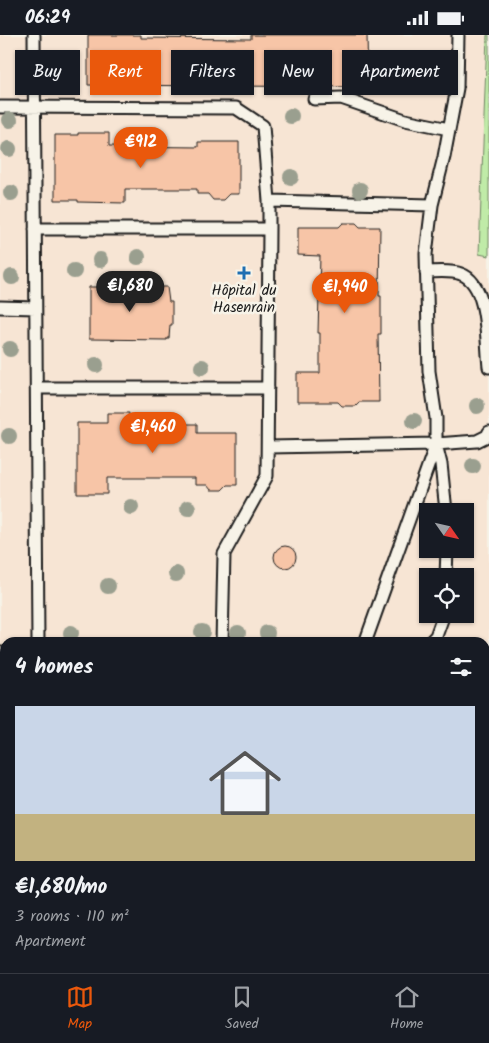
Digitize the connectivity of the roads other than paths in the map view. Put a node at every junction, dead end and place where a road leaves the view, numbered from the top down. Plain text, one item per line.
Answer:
1 (34, 35) edge
2 (458, 35) edge
3 (314, 99) dead end
4 (0, 107) edge
5 (34, 108) junction
6 (449, 129) junction
7 (269, 201) junction
8 (432, 205) junction
9 (35, 229) junction
10 (269, 229) junction
11 (426, 272) junction
12 (0, 307) edge
13 (35, 308) junction
14 (489, 367) edge
15 (36, 388) junction
16 (268, 388) junction
17 (489, 432) edge
18 (436, 444) junction
19 (268, 447) junction
20 (445, 503) edge
21 (441, 623) edge
22 (38, 637) edge
23 (222, 637) edge
24 (367, 637) edge
25 (435, 637) edge

1 - 5 lane
2 - 6 lane
3 - 6 lane
4 - 5 lane
5 - 7 lane
5 - 9 lane
6 - 8 lane
7 - 8 lane
7 - 10 lane
8 - 11 lane
9 - 10 lane
9 - 13 lane
10 - 16 lane
11 - 14 lane
11 - 18 lane
12 - 13 lane
13 - 15 lane
15 - 16 lane
15 - 22 lane
16 - 19 lane
17 - 18 lane
18 - 19 lane
18 - 20 lane
18 - 24 lane
19 - 23 lane
21 - 25 lane

